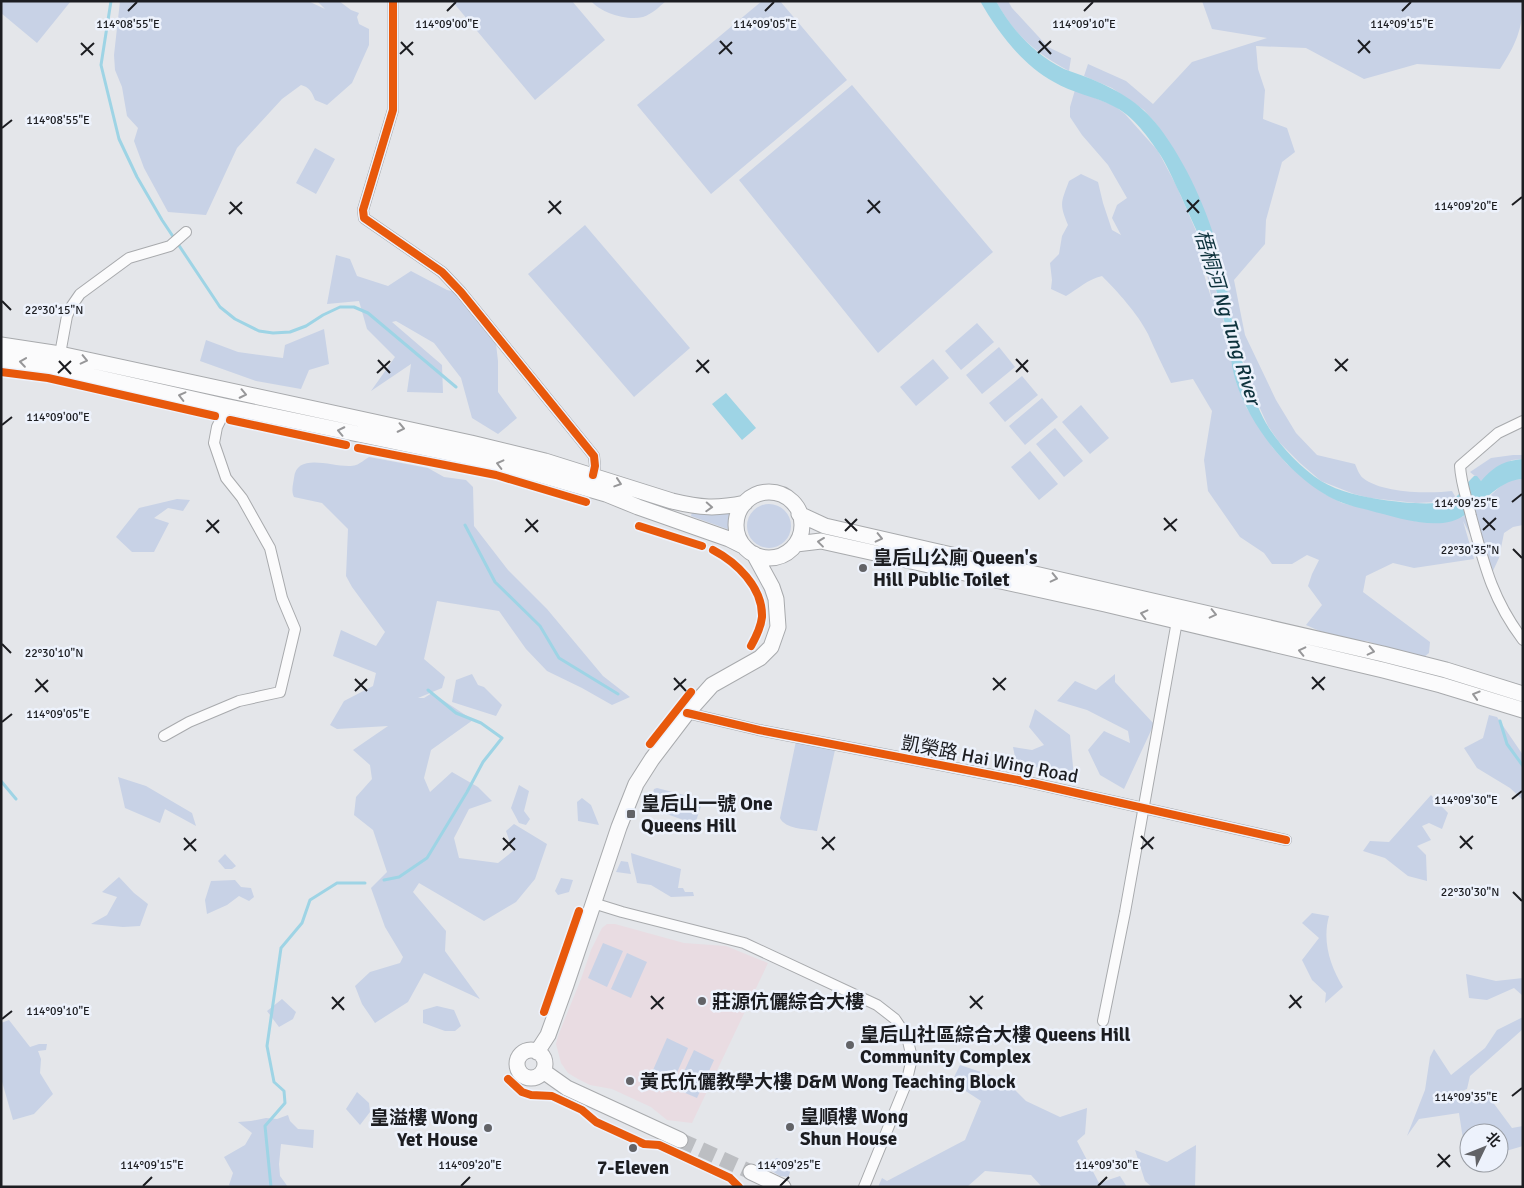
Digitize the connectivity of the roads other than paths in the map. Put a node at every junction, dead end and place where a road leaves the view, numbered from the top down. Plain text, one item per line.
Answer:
1 (393, 1) edge
2 (186, 232) dead end
3 (1, 345) edge
4 (60, 354) junction
5 (1, 360) edge
6 (224, 406) junction
7 (1523, 421) edge
8 (593, 475) junction
9 (745, 503) junction
10 (799, 514) junction
11 (796, 544) junction
12 (748, 550) junction
13 (782, 555) junction
14 (772, 587) junction
15 (1178, 621) junction
16 (1523, 640) edge
17 (1521, 692) edge
18 (1523, 710) edge
19 (687, 714) junction
20 (164, 736) dead end
21 (1144, 808) junction
22 (1286, 840) dead end
23 (593, 903) junction
24 (1103, 1021) dead end
25 (537, 1052) junction
26 (543, 1071) junction
27 (680, 1140) tunnel mouth
28 (751, 1172) tunnel mouth
29 (783, 1187) edge
30 (864, 1187) edge

1 - 8 street
2 - 4 street
3 - 4 main road
4 -> 8 main road
6 -> 5 main road
12 -> 6 main road
6 - 20 street
7 - 16 street
8 -> 9 main road
9 - 10 main road
9 - 12 main road
10 - 11 main road
10 -> 17 main road
11 - 13 main road
15 -> 11 main road
12 - 13 main road
12 - 14 main road
13 - 14 main road
14 - 19 main road
18 -> 15 main road
15 - 21 street
19 - 21 street, 凱榮路 Hai Wing Road
19 - 23 main road
21 - 22 street, 凱榮路 Hai Wing Road
21 - 24 street
23 - 25 main road
23 - 30 street
25 - 26 main road
25 - 26 main road
26 - 27 main road
28 - 29 main road

